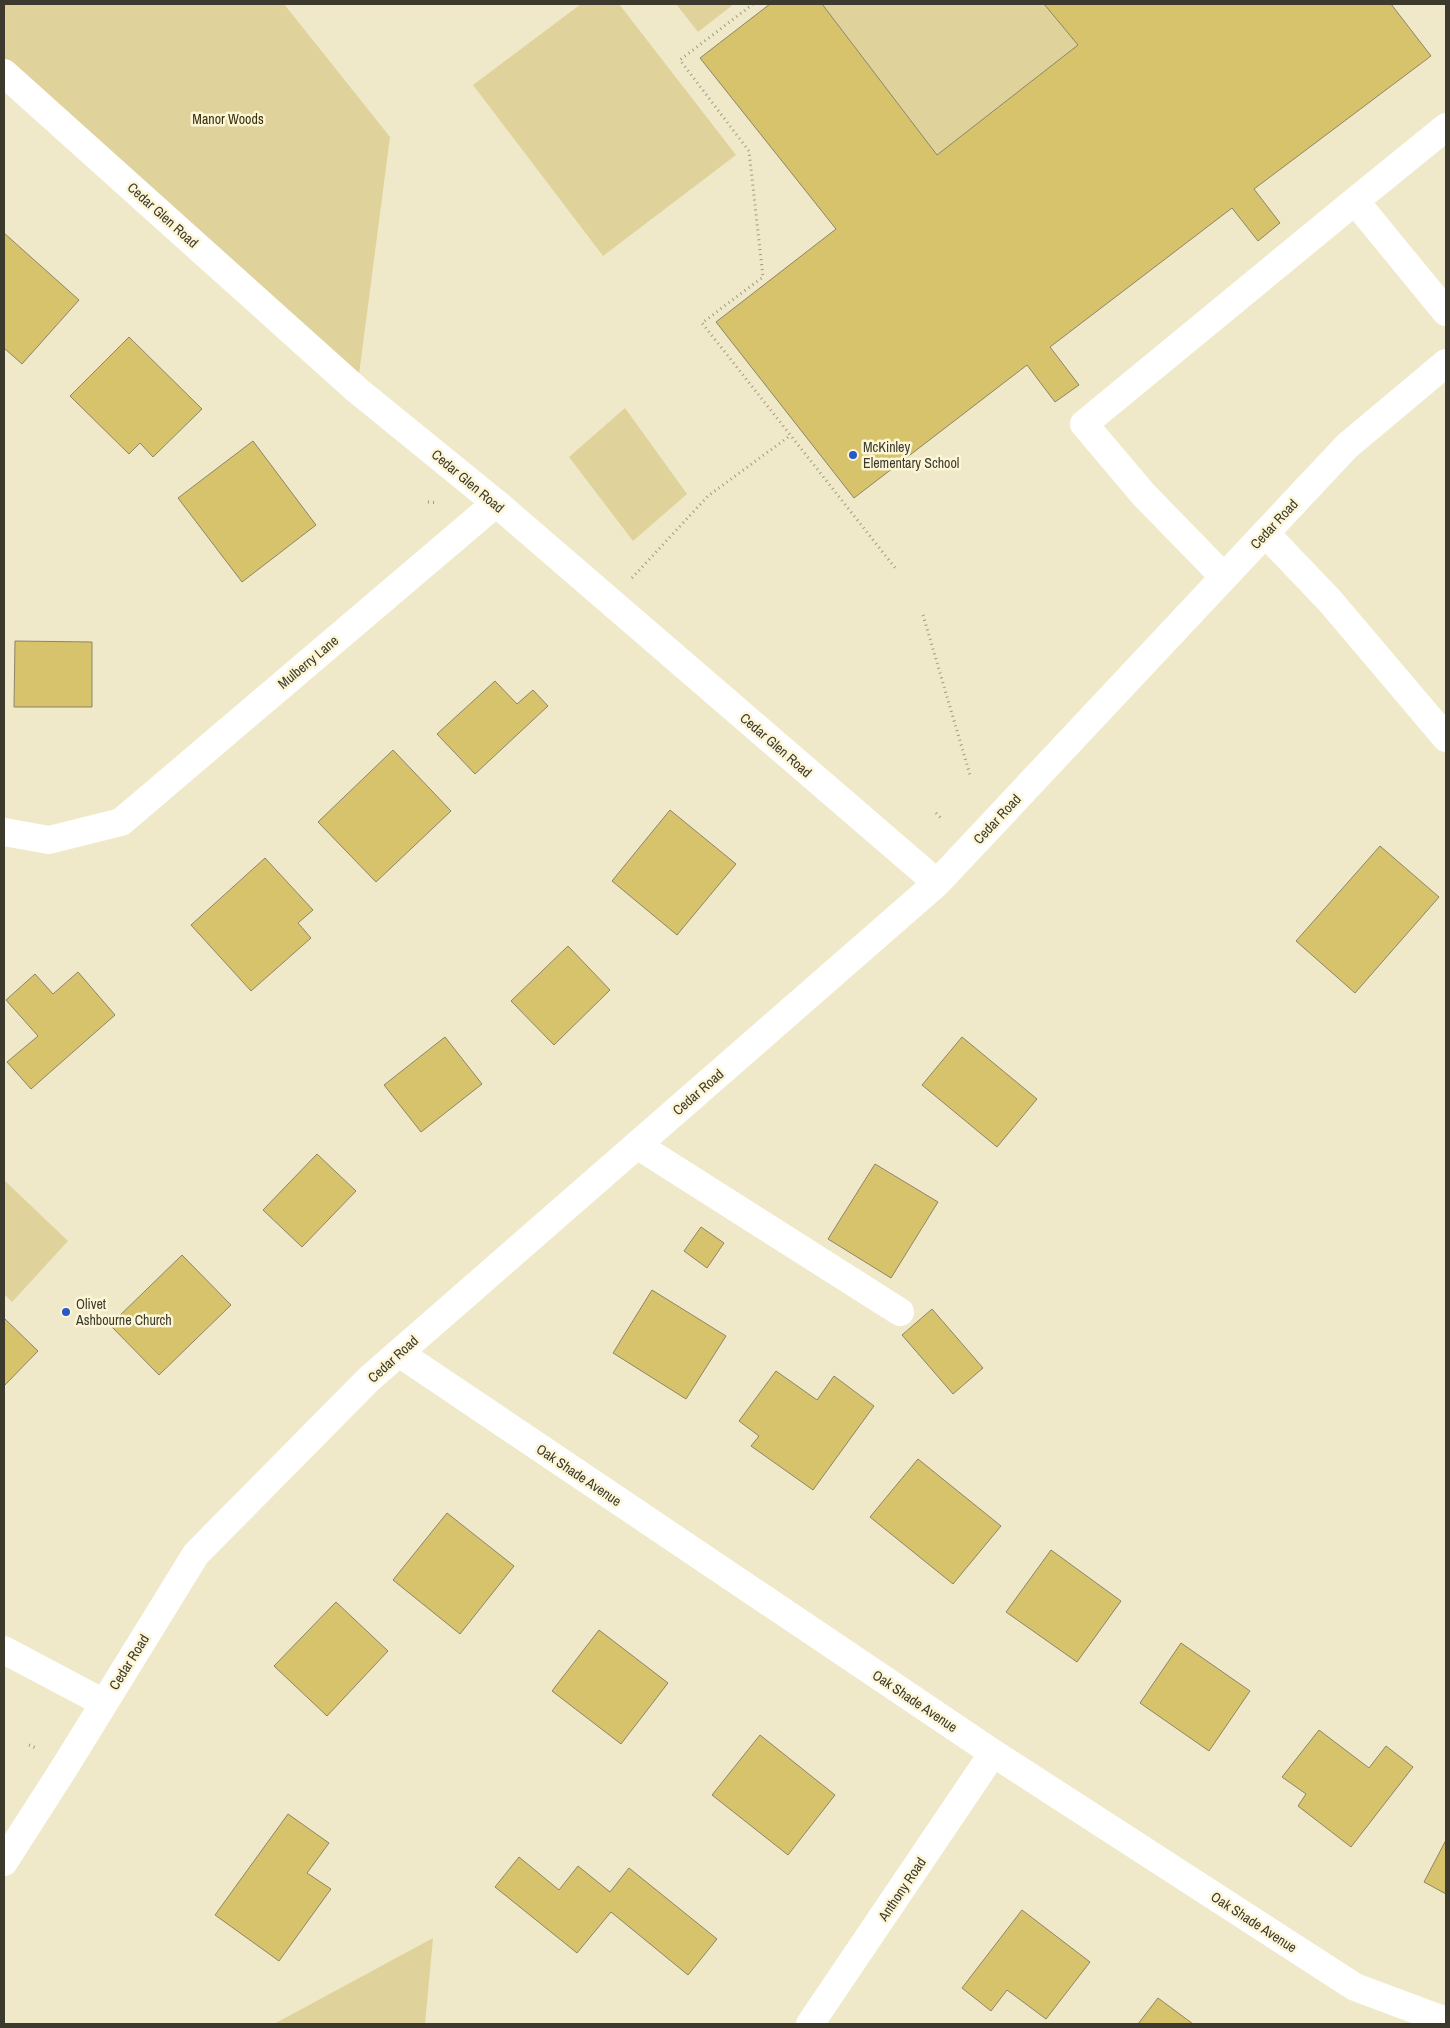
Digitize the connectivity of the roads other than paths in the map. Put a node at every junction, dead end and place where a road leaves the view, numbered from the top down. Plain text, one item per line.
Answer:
1 (4, 73) edge
2 (1446, 127) edge
3 (1355, 201) junction
4 (1446, 312) edge
5 (1446, 364) edge
6 (496, 503) junction
7 (1265, 533) junction
8 (1224, 577) junction
9 (1446, 738) edge
10 (4, 832) edge
11 (937, 883) junction
12 (637, 1145) junction
13 (900, 1312) dead end
14 (399, 1353) junction
15 (4, 1650) edge
16 (104, 1703) junction
17 (993, 1753) junction
18 (4, 1862) edge
19 (1446, 2020) edge
20 (810, 2024) edge

1 - 6 street, Cedar Glen Road
2 - 3 street
3 - 4 street
3 - 8 street
5 - 7 street, Cedar Road
6 - 10 street, Mulberry Lane
6 - 11 street, Cedar Glen Road
7 - 8 street, Cedar Road
7 - 9 street
8 - 11 street, Cedar Road
11 - 12 street, Cedar Road
12 - 13 street
12 - 14 street, Cedar Road
14 - 16 street, Cedar Road
14 - 17 street, Oak Shade Avenue
15 - 16 street
16 - 18 street, Cedar Road
17 - 19 street, Oak Shade Avenue
17 - 20 street, Anthony Road

